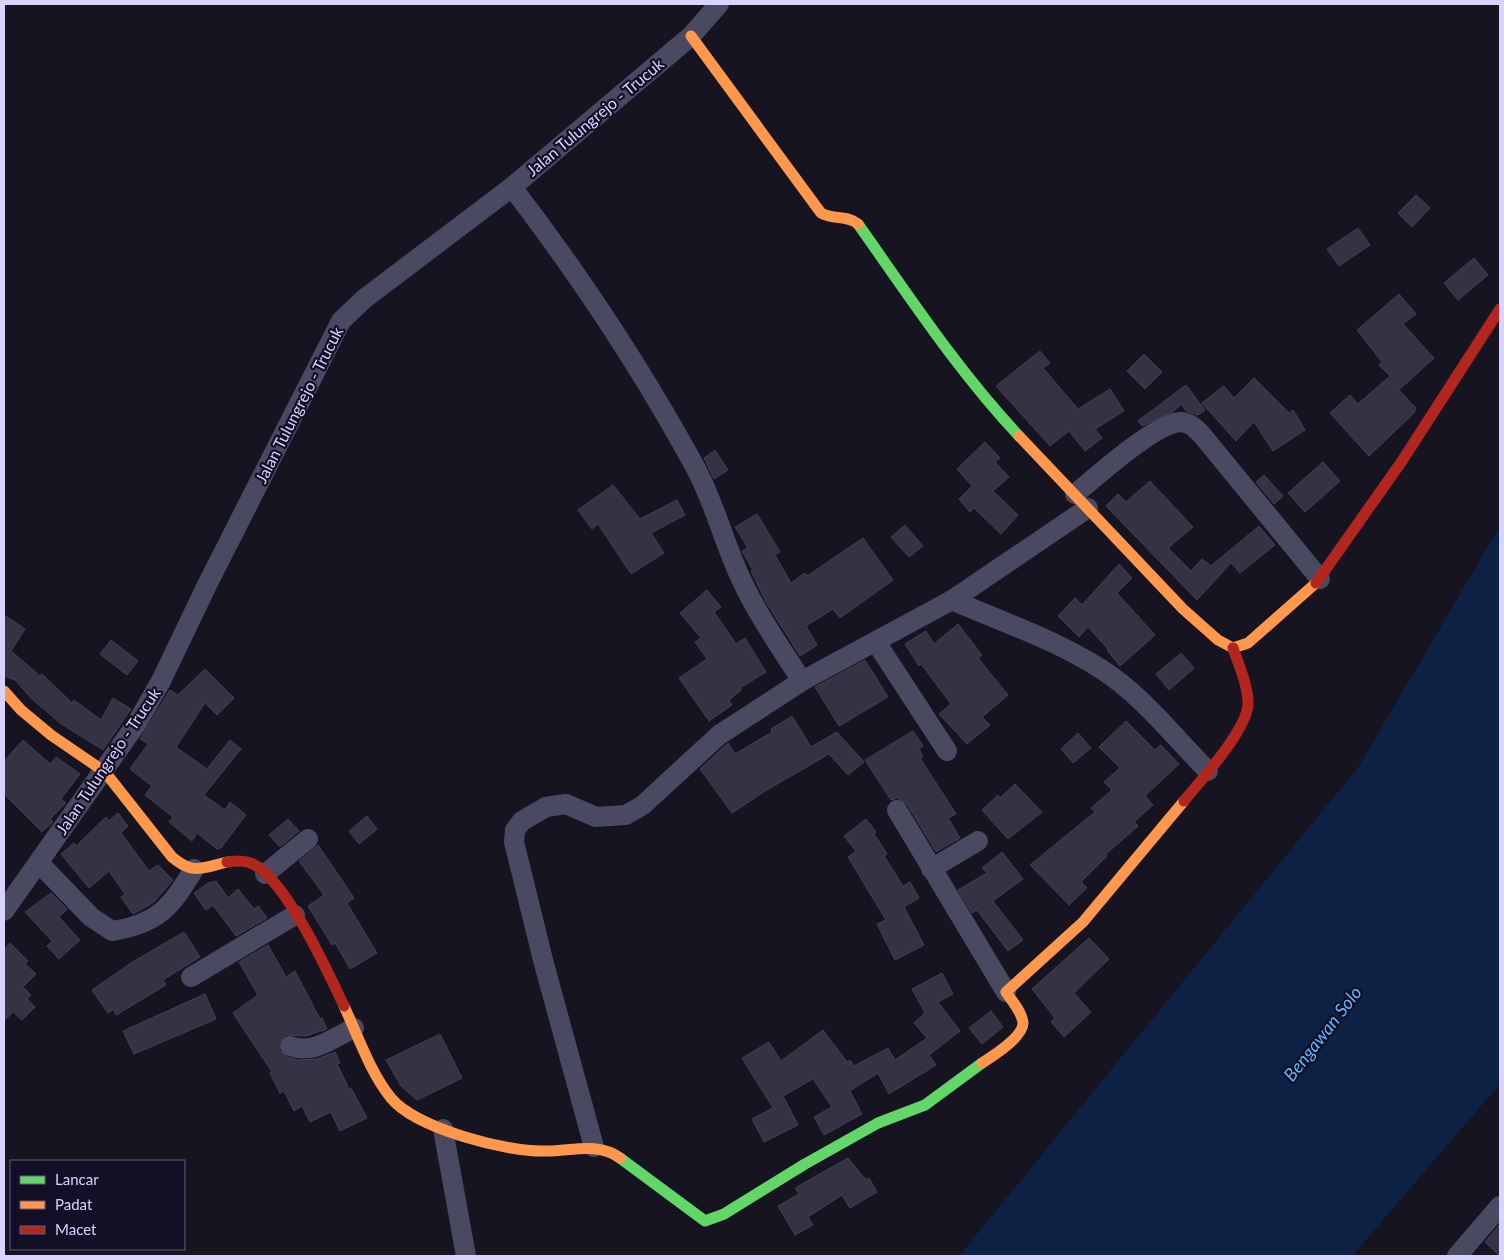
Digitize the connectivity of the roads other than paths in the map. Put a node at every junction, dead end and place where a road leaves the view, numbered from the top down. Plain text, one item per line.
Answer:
1 (719, 4) edge
2 (691, 36) junction
3 (512, 187) junction
4 (1500, 309) edge
5 (1082, 501) junction
6 (1320, 579) junction
7 (952, 600) junction
8 (876, 642) junction
9 (1233, 648) junction
10 (802, 681) junction
11 (4, 691) edge
12 (947, 751) dead end
13 (1208, 771) junction
14 (104, 772) junction
15 (897, 810) dead end
16 (308, 839) dead end
17 (978, 841) dead end
18 (39, 863) junction
19 (194, 869) junction
20 (931, 869) junction
21 (265, 874) junction
22 (4, 911) edge
23 (295, 915) junction
24 (191, 977) dead end
25 (1006, 992) junction
26 (354, 1028) junction
27 (290, 1046) dead end
28 (443, 1129) junction
29 (594, 1147) junction
30 (1500, 1206) edge
31 (466, 1256) edge
32 (1459, 1256) edge

1 - 2 street, Jalan Tulungrejo - Trucuk
2 - 3 street, Jalan Tulungrejo - Trucuk
2 - 5 street
3 - 10 street
3 - 14 street, Jalan Tulungrejo - Trucuk
4 - 6 street
5 - 6 street
5 - 7 street
5 - 9 street
6 - 9 street
7 - 8 street
7 - 13 street
8 - 10 street
8 - 12 street
9 - 13 street
10 - 29 street
11 - 14 street
13 - 25 street
14 - 18 street, Jalan Tulungrejo - Trucuk
14 - 19 street
15 - 20 street
16 - 21 street
17 - 20 street
18 - 19 street
18 - 22 street, Jalan Tulungrejo - Trucuk
19 - 21 street
20 - 25 street
21 - 23 street
23 - 24 street
23 - 26 street
25 - 29 street
26 - 27 street
26 - 28 street
28 - 29 street
28 - 31 street
30 - 32 street

